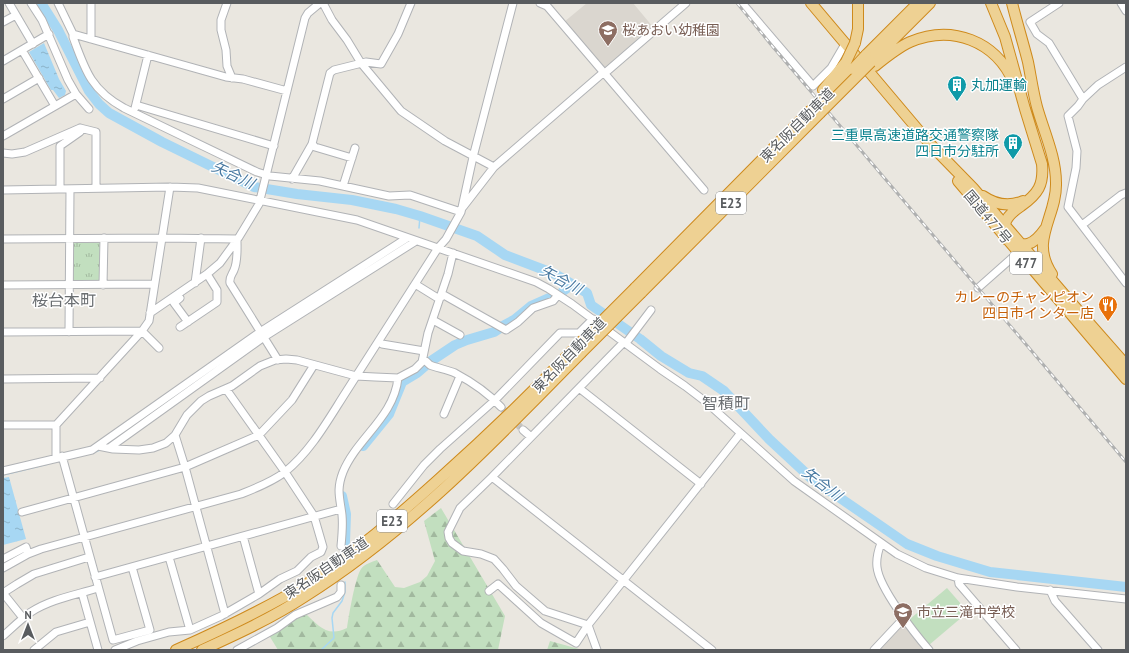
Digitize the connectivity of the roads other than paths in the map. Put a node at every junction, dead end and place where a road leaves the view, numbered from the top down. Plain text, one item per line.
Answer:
1 (9, 3) edge
2 (31, 3) edge
3 (58, 3) edge
4 (91, 3) edge
5 (227, 3) edge
6 (321, 3) edge
7 (411, 3) edge
8 (513, 3) edge
9 (540, 3) edge
10 (686, 3) edge
11 (742, 3) edge
12 (811, 3) edge
13 (858, 3) edge
14 (918, 3) edge
15 (930, 3) edge
16 (991, 3) edge
17 (998, 3) edge
18 (1012, 3) edge
19 (1059, 3) edge
20 (548, 4) edge
21 (16, 15) junction
22 (3, 22) edge
23 (49, 34) junction
24 (73, 34) junction
25 (91, 39) junction
26 (850, 43) junction
27 (33, 44) junction
28 (22, 50) junction
29 (148, 55) junction
30 (3, 61) edge
31 (870, 61) junction
32 (361, 63) junction
33 (849, 66) junction
34 (1126, 67) edge
35 (605, 73) junction
36 (39, 78) junction
37 (232, 78) junction
38 (287, 91) junction
39 (76, 94) junction
40 (828, 95) junction
41 (3, 99) edge
42 (1083, 99) junction
43 (136, 105) junction
44 (55, 106) junction
45 (1037, 106) junction
46 (89, 109) dead end
47 (1025, 109) junction
48 (813, 110) junction
49 (134, 112) junction
50 (77, 129) junction
51 (3, 136) edge
52 (312, 144) junction
53 (930, 144) junction
54 (274, 146) junction
55 (355, 148) dead end
56 (3, 153) edge
57 (473, 157) junction
58 (352, 158) junction
59 (494, 168) junction
60 (266, 176) junction
61 (292, 179) junction
62 (343, 186) junction
63 (170, 187) junction
64 (96, 188) junction
65 (973, 188) junction
66 (60, 189) junction
67 (70, 189) junction
68 (1039, 189) junction
69 (3, 190) edge
70 (704, 190) dead end
71 (1126, 193) edge
72 (261, 198) junction
73 (462, 210) junction
74 (1005, 225) junction
75 (1082, 225) junction
76 (1045, 228) junction
77 (70, 238) junction
78 (104, 238) junction
79 (162, 238) junction
80 (201, 238) junction
81 (407, 238) junction
82 (3, 239) edge
83 (237, 239) junction
84 (1006, 239) junction
85 (416, 241) junction
86 (438, 248) junction
87 (1020, 248) junction
88 (453, 253) junction
89 (207, 274) junction
90 (195, 283) junction
91 (1126, 283) edge
92 (154, 284) junction
93 (415, 284) junction
94 (3, 285) edge
95 (69, 285) junction
96 (103, 285) junction
97 (188, 287) junction
98 (978, 288) dead end
99 (638, 291) junction
100 (558, 295) junction
101 (441, 296) junction
102 (1068, 299) junction
103 (651, 310) dead end
104 (150, 313) junction
105 (593, 319) junction
106 (433, 320) junction
107 (188, 322) junction
108 (180, 327) dead end
109 (142, 331) junction
110 (3, 332) edge
111 (69, 332) junction
112 (263, 335) junction
113 (460, 335) dead end
114 (626, 342) junction
115 (382, 344) dead end
116 (159, 348) dead end
117 (424, 351) junction
118 (578, 351) junction
119 (278, 360) junction
120 (427, 362) junction
121 (1126, 364) edge
122 (314, 365) junction
123 (356, 376) junction
124 (460, 376) junction
125 (100, 378) junction
126 (398, 378) junction
127 (3, 379) edge
128 (1126, 379) edge
129 (579, 388) junction
130 (226, 389) junction
131 (494, 400) junction
132 (501, 407) tunnel mouth
133 (444, 414) dead end
134 (3, 425) edge
135 (56, 425) junction
136 (523, 430) tunnel mouth
137 (740, 434) junction
138 (174, 435) junction
139 (259, 435) junction
140 (531, 437) junction
141 (98, 446) junction
142 (109, 448) junction
143 (61, 459) junction
144 (185, 467) junction
145 (3, 472) edge
146 (285, 472) junction
147 (492, 477) junction
148 (701, 484) junction
149 (74, 498) junction
150 (393, 504) dead end
151 (195, 507) junction
152 (341, 509) junction
153 (22, 512) dead end
154 (314, 516) junction
155 (243, 536) junction
156 (84, 537) junction
157 (881, 543) junction
158 (341, 546) dead end
159 (206, 547) junction
160 (28, 554) junction
161 (89, 557) junction
162 (169, 557) junction
163 (3, 558) edge
164 (132, 567) junction
165 (3, 568) edge
166 (95, 577) junction
167 (958, 578) junction
168 (624, 581) junction
169 (341, 585) dead end
170 (98, 588) junction
171 (1050, 590) junction
172 (489, 592) dead end
173 (3, 593) edge
174 (82, 593) junction
175 (259, 594) junction
176 (526, 594) junction
177 (1126, 599) edge
178 (518, 603) junction
179 (225, 614) junction
180 (24, 618) junction
181 (904, 618) junction
182 (90, 622) junction
183 (588, 625) junction
184 (190, 630) junction
185 (3, 636) edge
186 (252, 642) junction
187 (37, 649) edge
188 (98, 650) edge
189 (115, 650) edge
190 (176, 650) edge
191 (202, 650) edge
192 (237, 650) edge
193 (246, 650) edge
194 (597, 650) edge
195 (712, 650) edge
196 (874, 650) edge
197 (929, 650) edge
198 (1016, 650) edge
199 (1098, 650) edge

1 - 21 street
2 - 23 street
3 - 24 street
4 - 25 street
5 - 37 street
6 - 32 street
6 - 38 street
7 - 32 street
8 - 57 street
9 - 20 street
10 - 35 street
11 - 26 street
12 - 26 highway, 国道477号 / 477
13 - 26 highway
14 - 31 highway, 東名阪自動車道
15 - 31 highway, 東名阪自動車道
16 - 47 highway
17 - 45 highway
18 - 45 highway
19 - 42 street
20 - 35 street
21 - 22 street
21 - 27 street
23 - 27 street
23 - 39 street
24 - 25 street
24 - 49 street
25 - 29 street
26 - 33 highway, bridge
26 - 53 highway, 国道477号 / 477
27 - 28 street
28 - 30 street
28 - 36 street
29 - 37 street
29 - 43 street
31 - 33 highway, 東名阪自動車道, bridge
31 - 40 highway, 東名阪自動車道, bridge
31 - 47 highway
32 - 52 street
32 - 57 street
33 - 40 highway, 東名阪自動車道
34 - 42 street
35 - 59 street
35 - 70 street
36 - 41 street
36 - 44 street
37 - 38 street
38 - 54 street
39 - 44 street
39 - 46 street
40 - 48 highway, 東名阪自動車道, bridge
42 - 75 street
43 - 49 street
43 - 54 street
44 - 51 street
45 - 76 highway
47 - 68 highway
48 - 99 highway, 東名阪自動車道 / E23
48 - 99 highway, 東名阪自動車道 / E23
49 - 60 street
50 - 56 street
50 - 64 street
50 - 66 street
52 - 58 street
52 - 61 street
53 - 65 highway, 国道477号 / 477
53 - 84 highway, 国道477号 / 477
54 - 60 street
55 - 58 street
57 - 59 street
57 - 73 street
58 - 62 street
59 - 73 street
60 - 61 street
60 - 72 street
61 - 62 street
62 - 73 street
63 - 64 street
63 - 72 street
63 - 79 street
64 - 67 street
65 - 68 highway
65 - 74 highway, 国道477号 / 477
66 - 67 street
66 - 69 street
67 - 77 street
68 - 74 highway
71 - 75 street
72 - 81 street
72 - 83 street
73 - 86 street
74 - 84 highway
74 - 87 highway, 国道477号 / 477
75 - 91 street
76 - 87 highway
76 - 102 highway
77 - 78 street
77 - 82 street
77 - 95 street
78 - 79 street
78 - 96 street
79 - 80 street
79 - 92 street
80 - 83 street
80 - 90 street
81 - 85 street
81 - 112 street
83 - 89 street
83 - 112 street
84 - 87 highway
85 - 86 street
85 - 112 street
86 - 88 street
86 - 93 street
87 - 98 street
87 - 102 highway, 国道477号 / 477
87 - 128 highway, 国道477号 / 477
88 - 100 street
88 - 101 street
89 - 90 street
89 - 107 street
90 - 97 street
92 - 96 street
92 - 104 street
93 - 101 street
93 - 123 street
94 - 95 street
95 - 96 street
95 - 111 street
97 - 104 street
97 - 107 street
99 - 118 highway, 東名阪自動車道 / E23, bridge
100 - 101 street
100 - 105 street
101 - 106 street
102 - 121 highway, 国道477号 / 477
103 - 114 street
104 - 109 street
105 - 114 street
105 - 131 street
106 - 113 street
106 - 117 street
107 - 108 street
109 - 111 street
109 - 116 street
109 - 125 street
110 - 111 street
112 - 119 street
112 - 141 street
112 - 142 street
114 - 129 street
114 - 137 street
115 - 117 street
117 - 120 street
118 - 190 highway, 東名阪自動車道 / E23
118 - 191 highway, 東名阪自動車道 / E23
119 - 122 street
119 - 130 street
120 - 124 street
120 - 126 street
122 - 123 street
122 - 139 street
123 - 126 street
123 - 146 street
124 - 131 street
124 - 133 street
125 - 127 street
125 - 135 street
126 - 152 street
129 - 140 street
129 - 148 street
130 - 138 street
130 - 139 street
131 - 132 street
131 - 150 street
134 - 135 street
135 - 143 street
136 - 140 street
137 - 148 street
137 - 157 street
138 - 142 street
138 - 144 street
139 - 144 street
139 - 146 street
140 - 147 street
141 - 142 street
141 - 143 street
143 - 145 street
143 - 149 street
144 - 149 street
144 - 151 street
146 - 151 street
146 - 154 street
147 - 168 street
147 - 176 street
148 - 168 street
149 - 153 street
149 - 156 street
151 - 156 street
151 - 159 street
152 - 154 street
152 - 158 street
154 - 155 street
154 - 175 street
155 - 159 street
155 - 175 street
156 - 160 street
156 - 161 street
157 - 167 street
157 - 181 street
159 - 162 street
159 - 179 street
160 - 163 street
160 - 165 street
161 - 166 street
161 - 173 street
162 - 164 street
162 - 184 street
164 - 166 street
164 - 170 street
166 - 170 street
167 - 171 street
167 - 198 street
168 - 183 street
168 - 195 street
169 - 186 street
170 - 174 street
171 - 177 street
171 - 199 street
172 - 178 street
173 - 180 street
174 - 180 street
174 - 182 street
175 - 179 street
176 - 178 street
176 - 183 street
178 - 183 street
179 - 184 street
180 - 185 street
181 - 196 street
181 - 197 street
182 - 187 street
182 - 188 street
183 - 194 street
184 - 189 street
186 - 192 street
186 - 193 street

